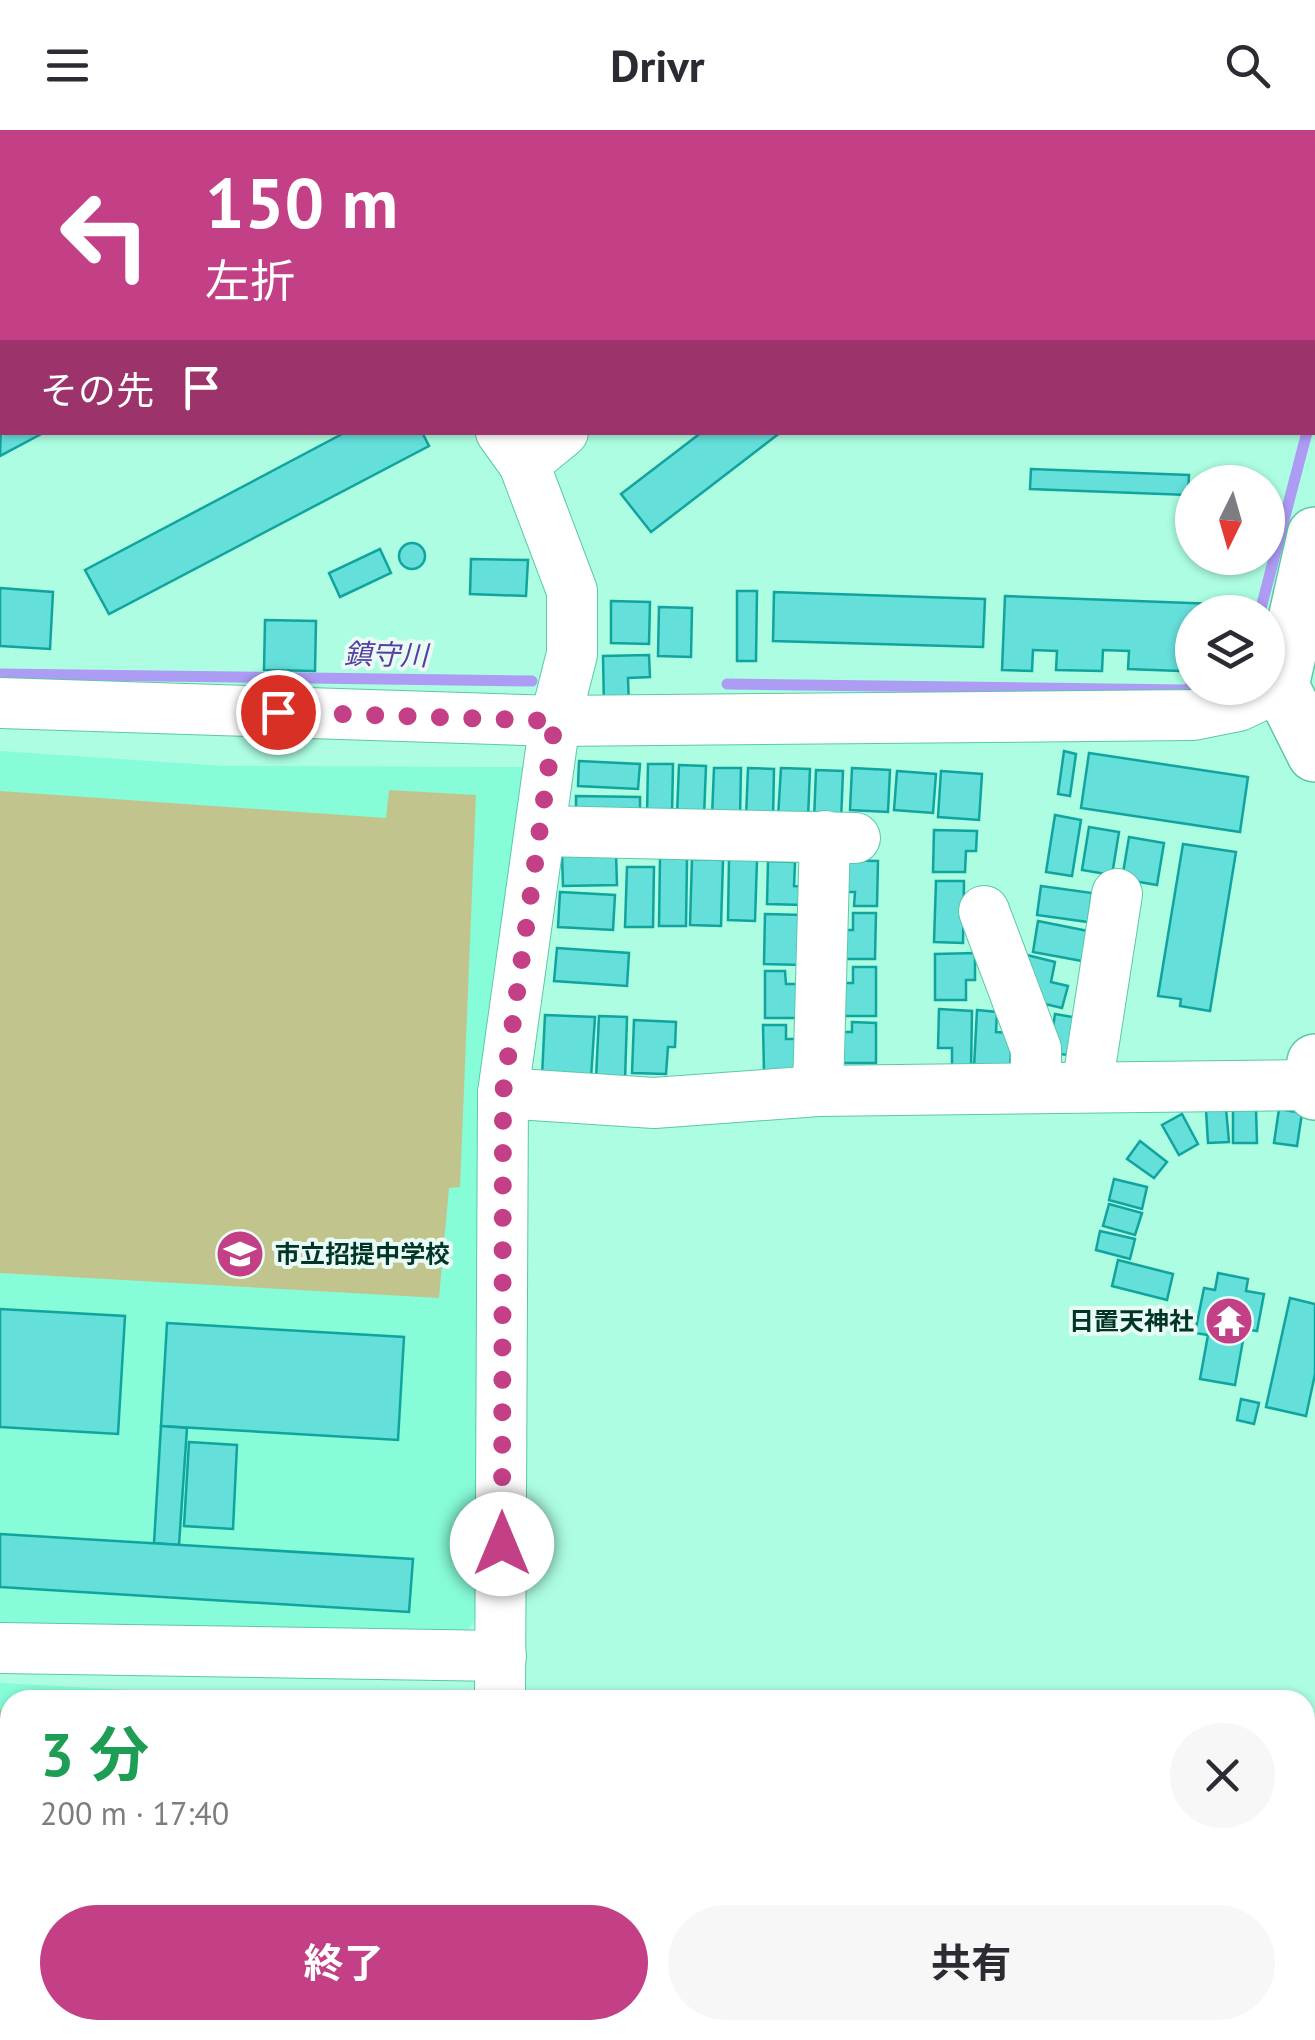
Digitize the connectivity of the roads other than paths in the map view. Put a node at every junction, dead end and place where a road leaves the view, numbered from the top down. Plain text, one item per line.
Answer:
1 (554, 435) edge
2 (513, 448) edge
3 (1315, 535) edge
4 (1285, 664) edge
5 (1285, 696) edge
6 (0, 703) edge
7 (1240, 705) edge
8 (555, 721) junction
9 (1315, 754) edge
10 (541, 830) junction
11 (1117, 894) dead end
12 (984, 911) dead end
13 (1314, 1079) edge
14 (1087, 1087) junction
15 (1036, 1088) junction
16 (818, 1091) junction
17 (503, 1093) junction
18 (0, 1648) edge
19 (500, 1678) edge

1 - 2 street
2 - 8 street
3 - 4 main road
5 - 9 main road
6 - 8 street
7 - 8 street
8 - 10 street
10 - 16 street
10 - 17 street
11 - 14 street
12 - 15 street
13 - 14 street
14 - 15 street
15 - 16 street
16 - 17 street
17 - 19 street
18 - 19 street

